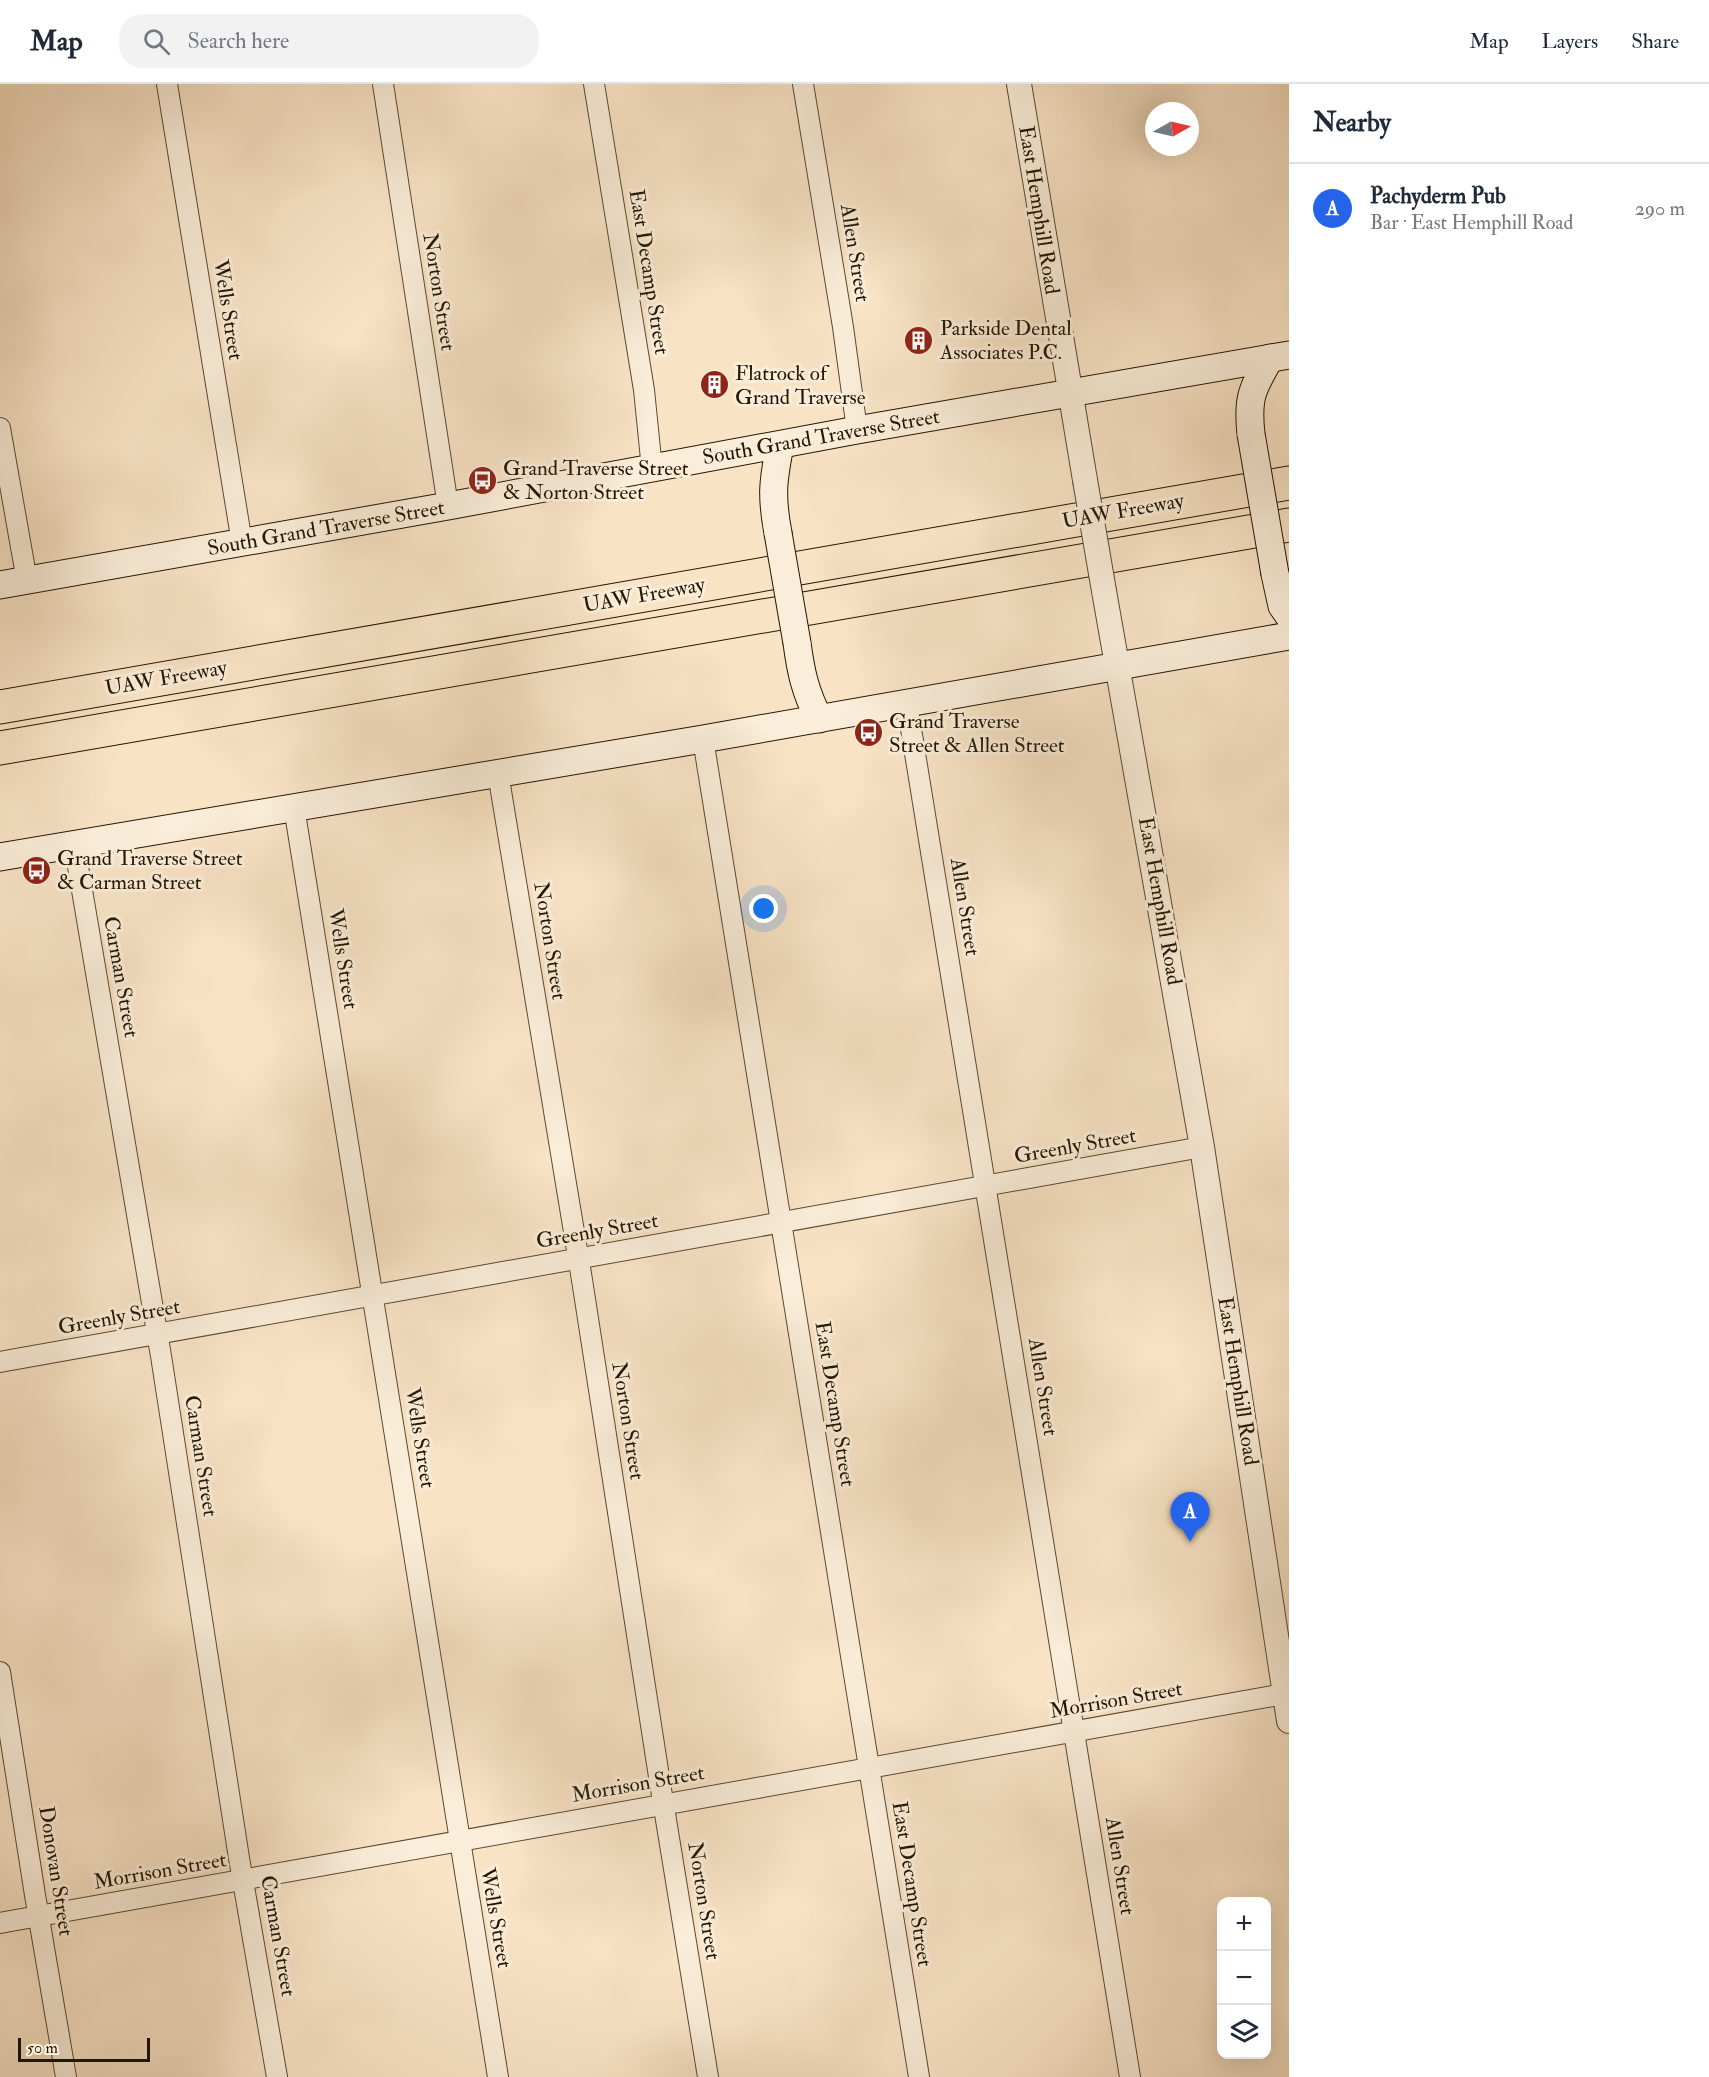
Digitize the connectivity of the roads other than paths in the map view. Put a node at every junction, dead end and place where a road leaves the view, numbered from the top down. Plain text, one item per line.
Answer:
1 (167, 84) edge
2 (383, 84) edge
3 (594, 84) edge
4 (803, 84) edge
5 (1019, 84) edge
6 (1280, 357) edge
7 (1070, 392) junction
8 (0, 428) edge
9 (857, 430) junction
10 (780, 444) junction
11 (652, 469) junction
12 (1289, 483) edge
13 (448, 506) junction
14 (1289, 525) edge
15 (242, 543) junction
16 (27, 581) junction
17 (0, 585) edge
18 (1289, 616) edge
19 (1289, 636) edge
20 (1116, 667) junction
21 (907, 704) junction
22 (0, 707) edge
23 (819, 719) junction
24 (703, 739) junction
25 (0, 748) edge
26 (498, 773) junction
27 (294, 807) junction
28 (74, 843) junction
29 (0, 857) edge
30 (1202, 1147) junction
31 (986, 1186) junction
32 (782, 1223) junction
33 (578, 1258) junction
34 (373, 1296) junction
35 (157, 1334) junction
36 (0, 1362) edge
37 (0, 1672) edge
38 (1284, 1694) junction
39 (1289, 1721) edge
40 (1074, 1732) junction
41 (869, 1768) junction
42 (664, 1804) junction
43 (459, 1840) junction
44 (244, 1881) junction
45 (39, 1915) junction
46 (0, 1923) edge
47 (66, 2077) edge
48 (278, 2077) edge
49 (498, 2077) edge
50 (708, 2077) edge
51 (919, 2077) edge
52 (1130, 2077) edge

1 - 15 street, Wells Street
2 - 13 street, Norton Street
3 - 11 street, East Decamp Street
4 - 9 street, Allen Street
5 - 7 street, East Hemphill Road
6 - 7 main road, South Grand Traverse Street
6 - 18 main road, bridge
7 - 9 main road, South Grand Traverse Street
7 - 20 street, East Hemphill Road, bridge
8 - 16 street
9 - 10 main road, South Grand Traverse Street
10 - 11 main road, South Grand Traverse Street
10 - 23 main road, bridge
11 - 13 main road, South Grand Traverse Street
12 - 22 highway, UAW Freeway
13 - 15 main road, South Grand Traverse Street
14 - 25 highway, UAW Freeway
15 - 16 main road, South Grand Traverse Street
16 - 17 main road, South Grand Traverse Street
19 - 20 main road
20 - 21 main road
20 - 30 street, East Hemphill Road
21 - 23 main road
21 - 31 street, Allen Street
23 - 24 main road
24 - 26 main road
24 - 32 street, East Decamp Street
26 - 27 main road
26 - 33 street, Norton Street
27 - 28 main road
27 - 34 street, Wells Street
28 - 29 main road
28 - 35 street, Carman Street
30 - 31 street, Greenly Street
30 - 38 street, East Hemphill Road
31 - 32 street, Greenly Street
31 - 40 street, Allen Street
32 - 33 street, Greenly Street
32 - 41 street, East Decamp Street
33 - 34 street, Greenly Street
33 - 42 street, Norton Street
34 - 35 street, Greenly Street
34 - 43 street, Wells Street
35 - 36 street, Greenly Street
35 - 44 street, Carman Street
37 - 45 street, Donovan Street
38 - 39 street, East Hemphill Road
38 - 40 street, Morrison Street
40 - 41 street, Morrison Street
40 - 52 street, Allen Street
41 - 42 street, Morrison Street
41 - 51 street, East Decamp Street
42 - 43 street, Morrison Street
42 - 50 street, Norton Street
43 - 44 street, Morrison Street
43 - 49 street, Wells Street
44 - 45 street, Morrison Street
44 - 48 street, Carman Street
45 - 46 street, Morrison Street
45 - 47 street, Donovan Street

